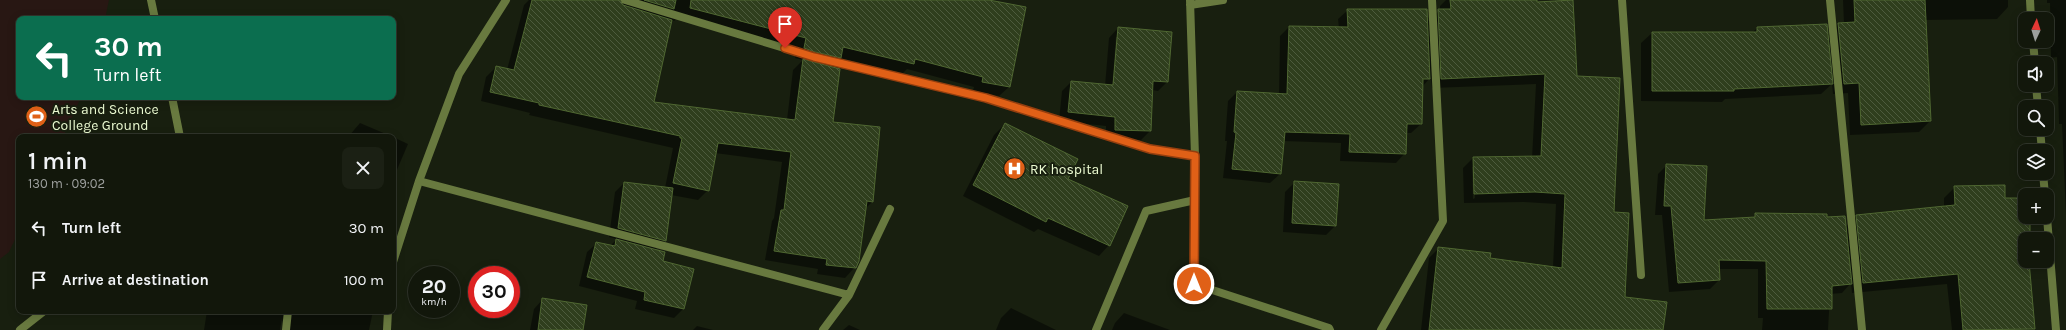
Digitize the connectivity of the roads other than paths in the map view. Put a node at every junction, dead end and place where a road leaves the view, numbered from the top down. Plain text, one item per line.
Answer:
1 (151, 0) edge
2 (506, 0) edge
3 (625, 0) edge
4 (1223, 0) edge
5 (1432, 0) edge
6 (1622, 0) edge
7 (1830, 0) edge
8 (2030, 0) edge
9 (1190, 2) edge
10 (2031, 12) edge
11 (154, 16) edge
12 (173, 100) edge
13 (179, 134) edge
14 (1195, 156) junction
15 (419, 181) junction
16 (1194, 200) junction
17 (890, 209) dead end
18 (2048, 224) edge
19 (396, 253) edge
20 (1642, 275) dead end
21 (850, 295) junction
22 (40, 314) edge
23 (288, 314) edge
24 (388, 314) edge
25 (20, 330) edge
26 (286, 330) edge
27 (387, 330) edge
28 (823, 330) edge
29 (1096, 330) edge
30 (1330, 330) edge
31 (1381, 330) edge
32 (1862, 330) edge
33 (2056, 330) edge

1 - 11 street
2 - 15 street
3 - 14 street
4 - 9 street
5 - 31 street
6 - 20 street
7 - 32 street
8 - 10 street
9 - 14 street
12 - 13 street
14 - 16 street
15 - 19 street
15 - 21 street
16 - 29 street
16 - 30 street
17 - 21 street
18 - 33 street
21 - 28 street
22 - 25 street
23 - 26 street
24 - 27 street

